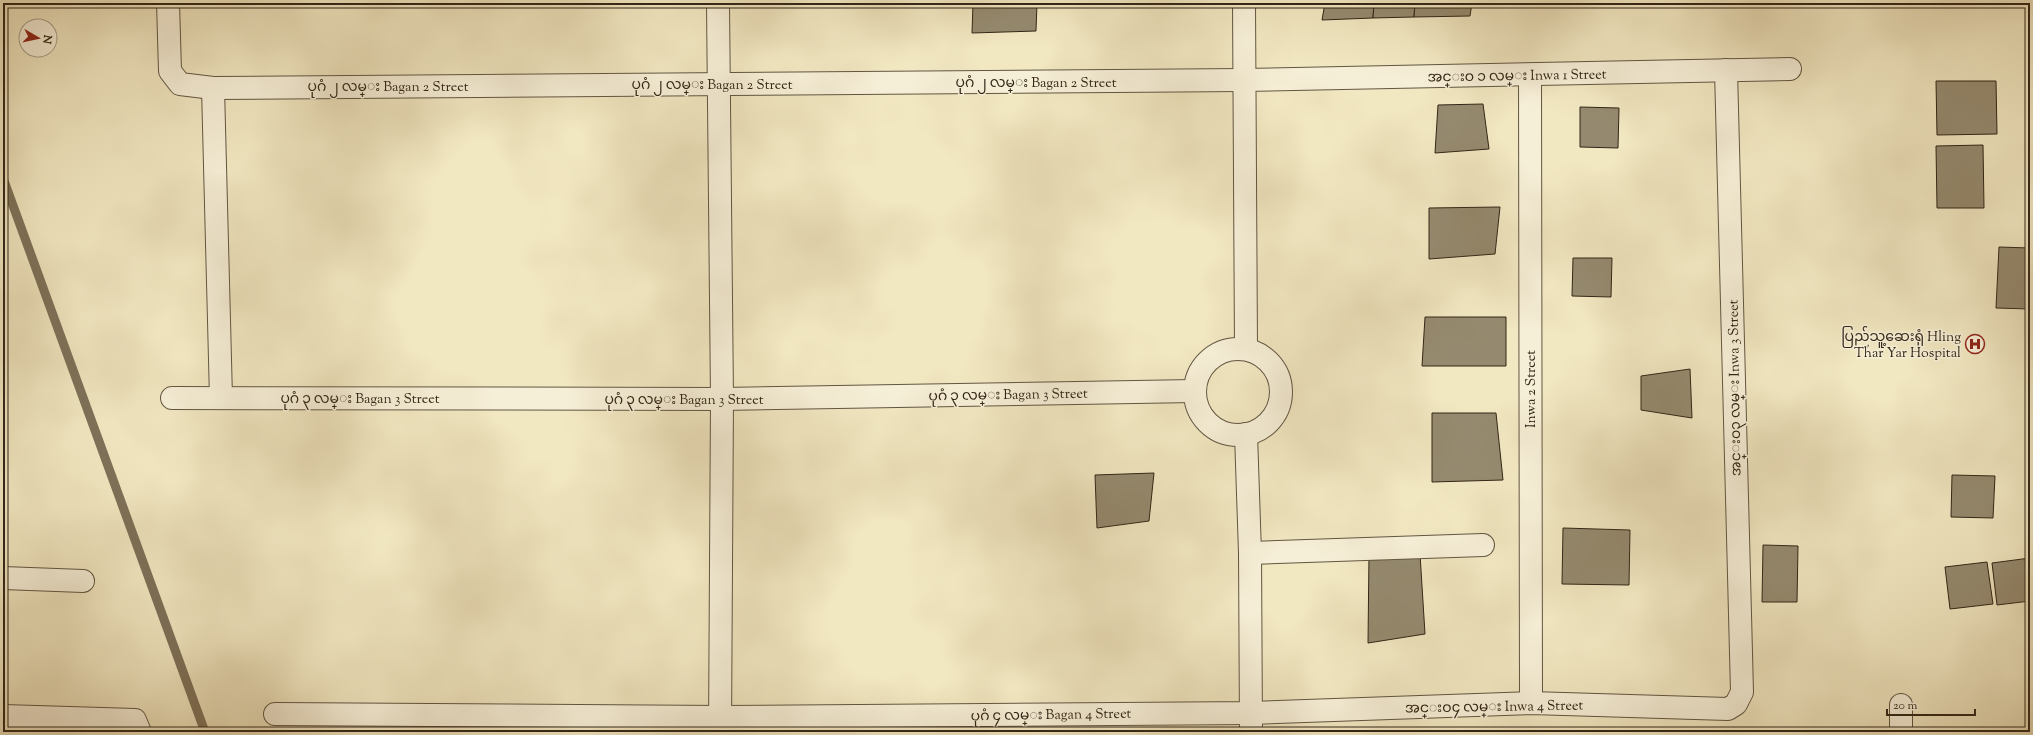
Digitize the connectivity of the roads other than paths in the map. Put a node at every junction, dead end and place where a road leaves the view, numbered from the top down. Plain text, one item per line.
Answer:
1 (168, 3) edge
2 (718, 3) edge
3 (1244, 3) edge
4 (1790, 69) dead end
5 (1726, 70) junction
6 (1530, 75) junction
7 (1243, 80) junction
8 (719, 84) junction
9 (213, 88) junction
10 (1246, 349) junction
11 (1195, 391) junction
12 (172, 398) dead end
13 (221, 398) junction
14 (722, 400) junction
15 (1246, 434) junction
16 (1483, 545) dead end
17 (1250, 553) junction
18 (3, 578) edge
19 (83, 581) dead end
20 (1531, 703) junction
21 (1736, 704) joint
22 (1901, 705) dead end
23 (275, 714) dead end
24 (3, 716) edge
25 (1251, 722) edge
26 (720, 725) edge
27 (140, 732) edge
28 (1901, 732) edge

1 - 9 street, ပုဂံ ၂ လမ္း Bagan 2 Street
2 - 8 street
3 - 7 street
4 - 5 street, အင္းဝ ၁ လမ္း Inwa 1 Street
5 - 6 street, အင္းဝ ၁ လမ္း Inwa 1 Street
5 - 21 street, အင္းဝ၃ လမ္း Inwa 3 Street
6 - 7 street, အင္းဝ ၁ လမ္း Inwa 1 Street
6 - 20 street, Inwa 2 Street
7 - 8 street, ပုဂံ ၂ လမ္း Bagan 2 Street
7 - 10 street
8 - 9 street, ပုဂံ ၂ လမ္း Bagan 2 Street
8 - 14 street
9 - 13 street
10 - 11 street
10 - 15 street
11 - 14 street, ပုဂံ ၃ လမ္း Bagan 3 Street
11 - 15 street
12 - 13 street, ပုဂံ ၃ လမ္း Bagan 3 Street
13 - 14 street, ပုဂံ ၃ လမ္း Bagan 3 Street
14 - 26 street
15 - 17 street
16 - 17 street
17 - 25 street
18 - 19 street
20 - 21 street, အင္းဝ၄ လမ္း Inwa 4 Street
20 - 25 street, အင္းဝ၄ လမ္း Inwa 4 Street
22 - 28 street
23 - 26 street, ပုဂံ ၄ လမ္း Bagan 4 Street
24 - 27 street
25 - 26 street, ပုဂံ ၄ လမ္း Bagan 4 Street

